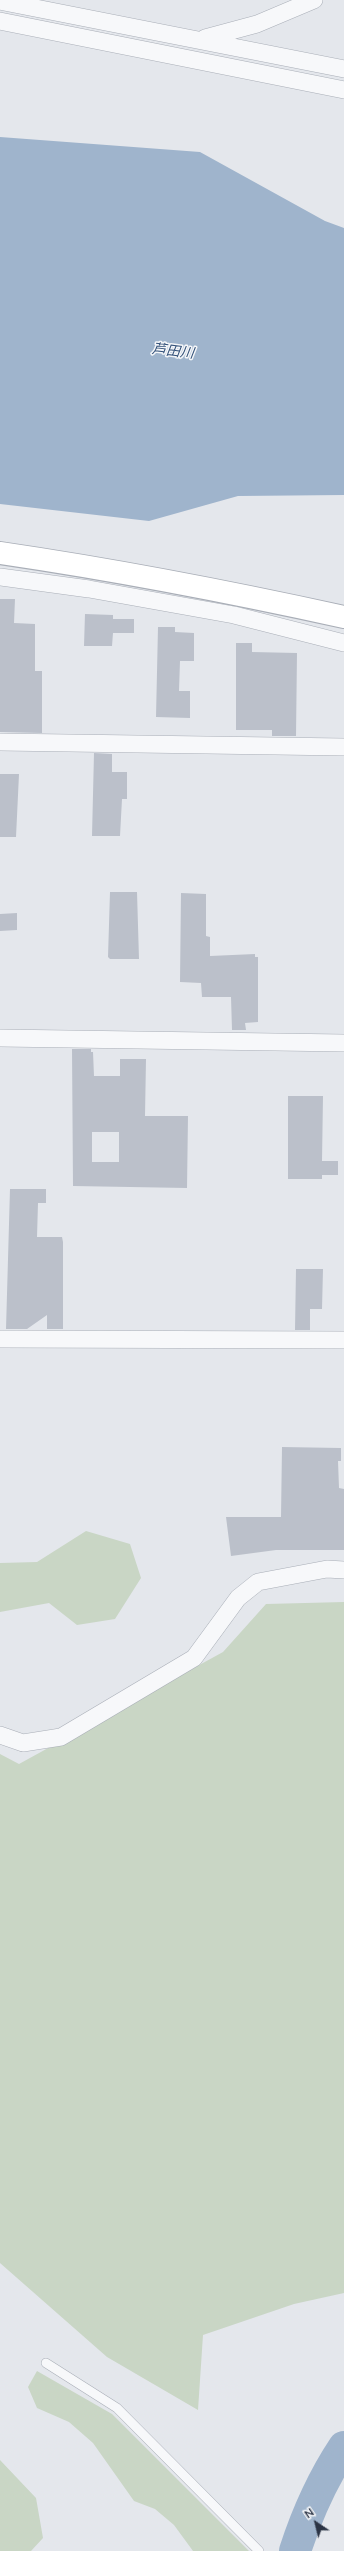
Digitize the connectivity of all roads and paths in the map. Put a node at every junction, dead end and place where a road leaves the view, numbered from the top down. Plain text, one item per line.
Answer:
1 (314, 0) edge
2 (6, 1) edge
3 (0, 21) edge
4 (202, 39) junction
5 (344, 69) edge
6 (344, 90) edge
7 (0, 553) edge
8 (0, 577) edge
9 (344, 617) edge
10 (344, 643) edge
11 (0, 742) edge
12 (344, 746) edge
13 (0, 1038) edge
14 (344, 1043) edge
15 (0, 1339) edge
16 (344, 1340) edge
17 (344, 1570) edge
18 (0, 1735) edge
19 (46, 2363) dead end
20 (259, 2551) edge

1 - 4 street
2 - 4 street
3 - 6 street
4 - 5 street
7 - 9 street
8 - 10 street
11 - 12 street
13 - 14 street
15 - 16 street
17 - 18 street
19 - 20 lane

